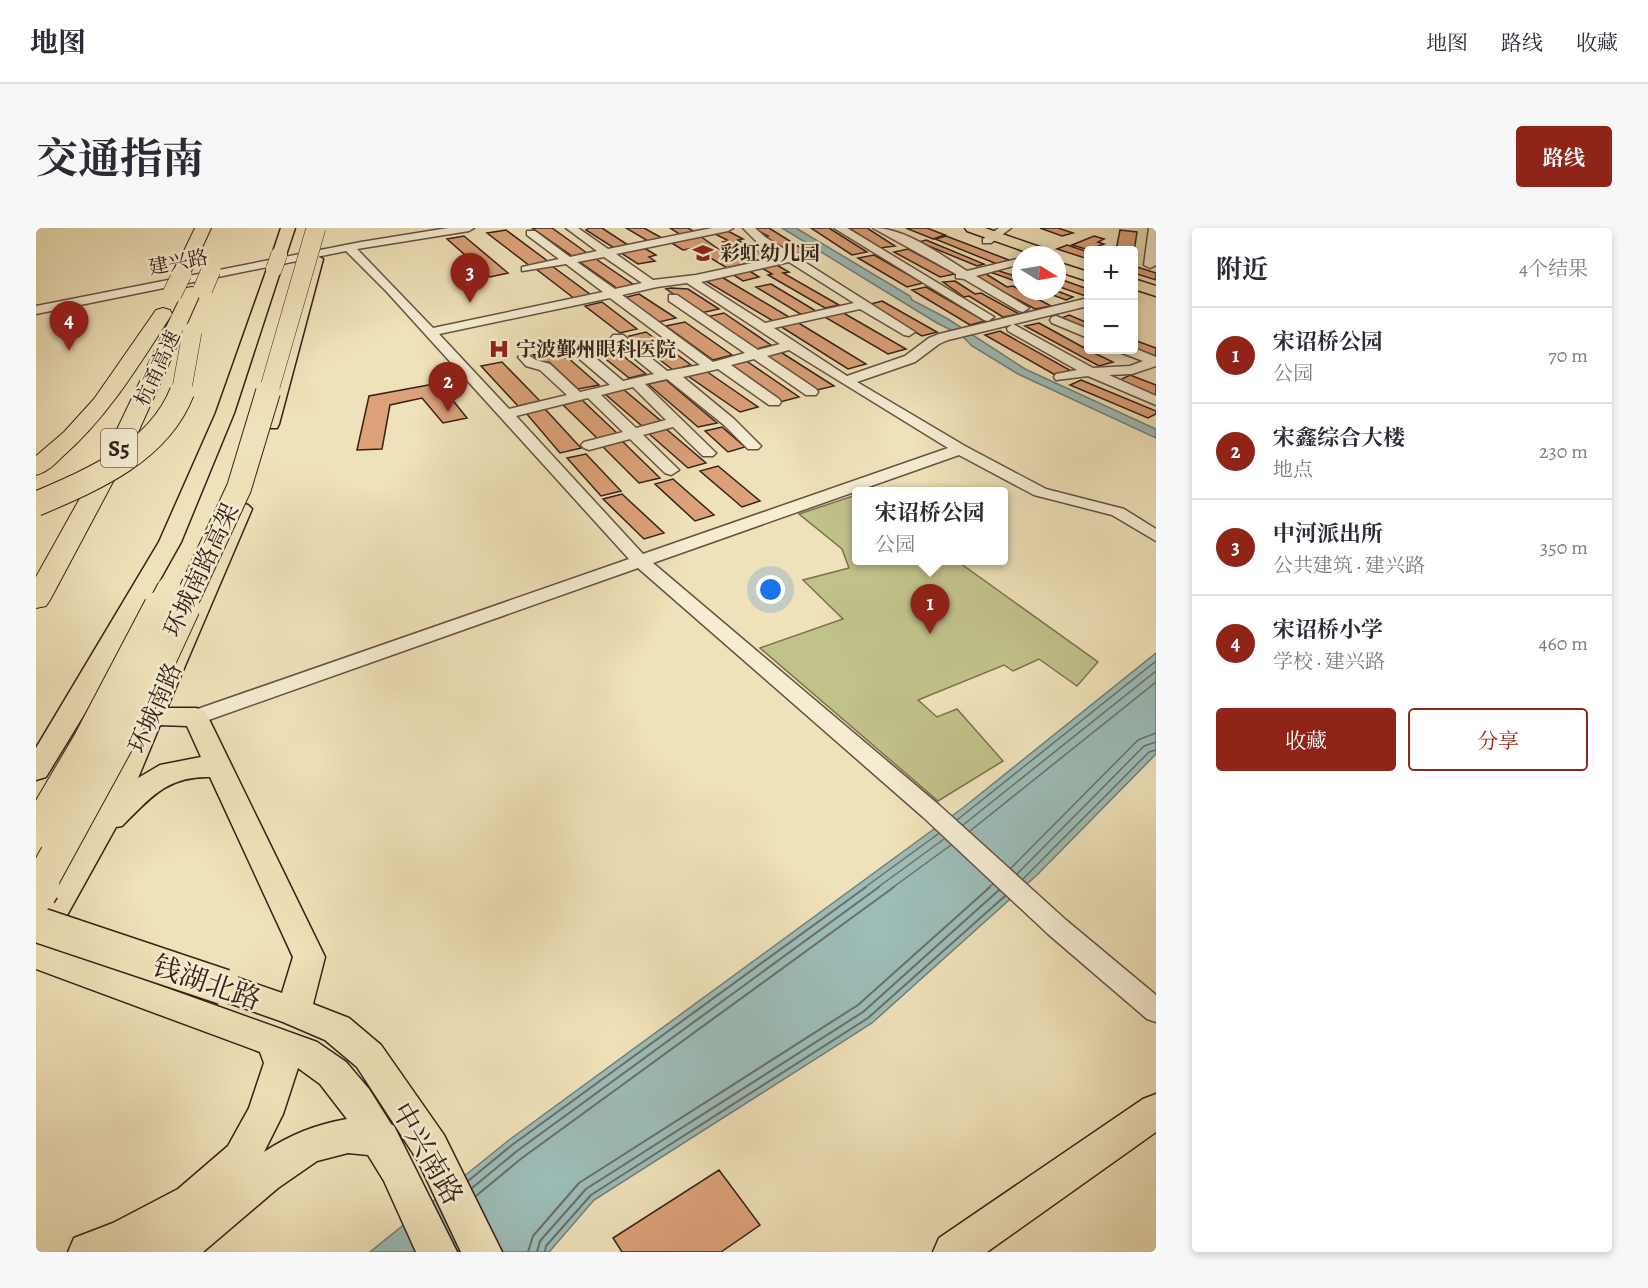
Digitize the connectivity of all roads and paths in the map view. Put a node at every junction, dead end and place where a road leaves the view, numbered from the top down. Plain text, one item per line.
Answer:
1 (288, 228) edge
2 (299, 228) edge
3 (326, 228) edge
4 (469, 228) edge
5 (571, 228) edge
6 (728, 228) edge
7 (748, 228) edge
8 (839, 228) edge
9 (878, 228) edge
10 (1155, 228) edge
11 (967, 230) edge
12 (531, 233) dead end
13 (996, 235) edge
14 (214, 236) edge
15 (926, 238) dead end
16 (911, 243) junction
17 (317, 245) edge
18 (1012, 246) edge
19 (1025, 246) edge
20 (349, 248) junction
21 (605, 252) junction
22 (878, 252) junction
23 (790, 258) junction
24 (569, 260) junction
25 (1066, 261) edge
26 (1012, 263) edge
27 (1150, 265) dead end
28 (1084, 266) edge
29 (526, 268) dead end
30 (1066, 269) edge
31 (966, 275) junction
32 (1084, 275) edge
33 (690, 280) junction
34 (931, 283) junction
35 (651, 284) junction
36 (1138, 285) edge
37 (189, 287) junction
38 (1156, 291) edge
39 (613, 293) junction
40 (1138, 293) edge
41 (673, 298) dead end
42 (1156, 299) edge
43 (1084, 303) edge
44 (862, 305) junction
45 (1023, 308) dead end
46 (734, 309) junction
47 (36, 310) edge
48 (699, 317) junction
49 (1056, 320) dead end
50 (986, 322) junction
51 (657, 326) junction
52 (763, 327) junction
53 (1013, 328) dead end
54 (642, 330) dead end
55 (430, 332) junction
56 (909, 332) dead end
57 (1084, 332) edge
58 (618, 338) dead end
59 (791, 345) junction
60 (574, 347) dead end
61 (1138, 354) edge
62 (754, 355) junction
63 (525, 357) dead end
64 (1156, 361) edge
65 (715, 365) junction
66 (1139, 367) junction
67 (1090, 372) junction
68 (667, 374) junction
69 (1156, 374) edge
70 (1061, 377) dead end
71 (846, 381) junction
72 (635, 382) junction
73 (620, 386) junction
74 (811, 392) dead end
75 (584, 395) junction
76 (1156, 401) edge
77 (774, 402) dead end
78 (507, 414) junction
79 (676, 422) junction
80 (632, 432) junction
81 (589, 445) dead end
82 (753, 446) dead end
83 (960, 449) junction
84 (708, 453) dead end
85 (36, 468) edge
86 (671, 470) dead end
87 (852, 487) edge
88 (853, 487) edge
89 (36, 504) edge
90 (1156, 536) edge
91 (42, 549) dead end
92 (641, 562) junction
93 (36, 600) edge
94 (72, 713) junction
95 (152, 716) junction
96 (196, 717) junction
97 (220, 767) junction
98 (36, 770) edge
99 (102, 827) junction
100 (36, 832) edge
101 (36, 892) edge
102 (36, 924) edge
103 (36, 941) edge
104 (36, 955) edge
105 (215, 1001) junction
106 (294, 1011) junction
107 (1156, 1011) edge
108 (274, 1042) junction
109 (369, 1056) joint
110 (333, 1073) joint
111 (1156, 1112) edge
112 (389, 1153) junction
113 (88, 1252) edge
114 (160, 1252) edge
115 (436, 1252) edge
116 (482, 1252) edge
117 (953, 1252) edge

1 - 94 main road
2 - 100 highway, 环城南路高架, bridge
3 - 17 main road, 环城南路
4 - 20 street, 建兴路
5 - 21 street
6 - 21 street
7 - 23 street
8 - 22 street
9 - 16 street
10 - 27 street
11 - 13 main road
12 - 24 street
13 - 18 main road
13 - 19 main road
14 - 37 highway, 杭甬高速 / S5
14 - 37 highway
15 - 16 street
16 - 22 street
16 - 31 street
17 - 95 main road, 环城南路
17 - 101 highway, 环城南路高架, bridge
20 - 47 street, 建兴路
20 - 55 street
21 - 24 street
21 - 35 street
22 - 34 street
23 - 33 street
23 - 44 street
24 - 29 street
24 - 39 street
25 - 28 main road
26 - 31 street
30 - 32 main road
31 - 34 street
31 - 45 street
33 - 35 street
33 - 46 street
34 - 50 street
35 - 39 street
36 - 38 main road
37 - 85 highway
37 - 89 highway, bridge
37 - 91 highway, 杭甬高速 / S5
37 - 93 highway, 杭甬高速 / S5
39 - 51 street
39 - 55 street
40 - 42 main road
41 - 48 street
43 - 50 street
44 - 52 street
44 - 56 street
46 - 48 street
46 - 52 street
48 - 51 street
48 - 62 street
49 - 57 street
50 - 71 street
51 - 54 street
51 - 65 street
52 - 59 street
53 - 67 street
55 - 78 street
58 - 68 street
59 - 62 street
59 - 71 street
60 - 73 street
61 - 64 street
62 - 65 street
62 - 74 street
63 - 75 street
64 - 66 street
65 - 68 street
65 - 77 street
66 - 67 street
66 - 69 street
67 - 70 street
67 - 76 street
68 - 72 street
68 - 82 street
71 - 83 street
72 - 73 street
72 - 79 street
73 - 75 street
75 - 78 street
75 - 80 street
78 - 92 street
79 - 80 street
79 - 84 street
80 - 81 street
80 - 86 street
83 - 88 street
83 - 90 street
87 - 92 street
92 - 96 street
92 - 107 street
94 - 95 main road
94 - 98 main road
95 - 96 main road
95 - 99 main road, 环城南路
96 - 97 main road
97 - 99 main road
97 - 106 main road
99 - 103 main road, 环城南路
102 - 105 main road, 钱湖北路, bridge
104 - 105 main road, 钱湖北路
105 - 106 main road, 钱湖北路
105 - 108 main road, 钱湖北路
106 - 109 main road, 钱湖北路
108 - 110 main road, 钱湖北路
108 - 113 main road
109 - 116 main road, 中兴南路
110 - 112 main road, 中兴南路
111 - 117 main road
112 - 114 main road
112 - 115 main road, 中兴南路

